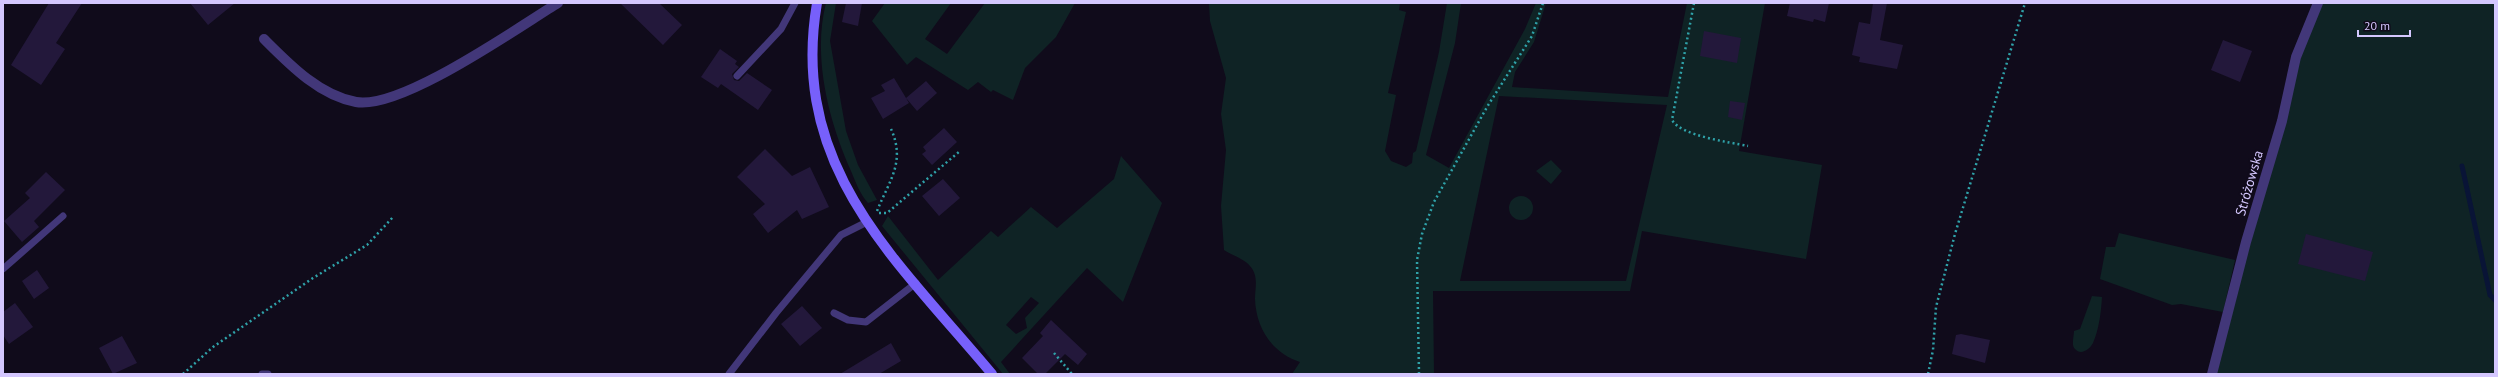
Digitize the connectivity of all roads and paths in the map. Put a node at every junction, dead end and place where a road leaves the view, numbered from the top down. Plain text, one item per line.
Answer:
1 (558, 3) edge
2 (795, 3) edge
3 (817, 3) edge
4 (1543, 3) edge
5 (1694, 3) edge
6 (2025, 3) edge
7 (2318, 3) edge
8 (264, 39) dead end
9 (738, 76) dead end
10 (891, 129) dead end
11 (1748, 146) dead end
12 (960, 151) dead end
13 (880, 202) dead end
14 (876, 214) dead end
15 (63, 216) dead end
16 (394, 216) dead end
17 (867, 222) junction
18 (3, 269) edge
19 (916, 283) junction
20 (834, 313) dead end
21 (1054, 352) dead end
22 (183, 374) edge
23 (262, 374) edge
24 (268, 374) edge
25 (729, 374) edge
26 (992, 374) edge
27 (1072, 374) edge
28 (1419, 374) edge
29 (1928, 374) edge
30 (2212, 374) edge

1 - 8 street
2 - 9 lane
3 - 17 main road
4 - 28 path
5 - 11 path
6 - 29 path
7 - 30 street, Stróżowska
10 - 13 path
12 - 14 path
15 - 18 lane
16 - 22 path
17 - 19 main road
17 - 25 lane
19 - 20 lane
19 - 26 main road
21 - 27 path
23 - 24 lane

